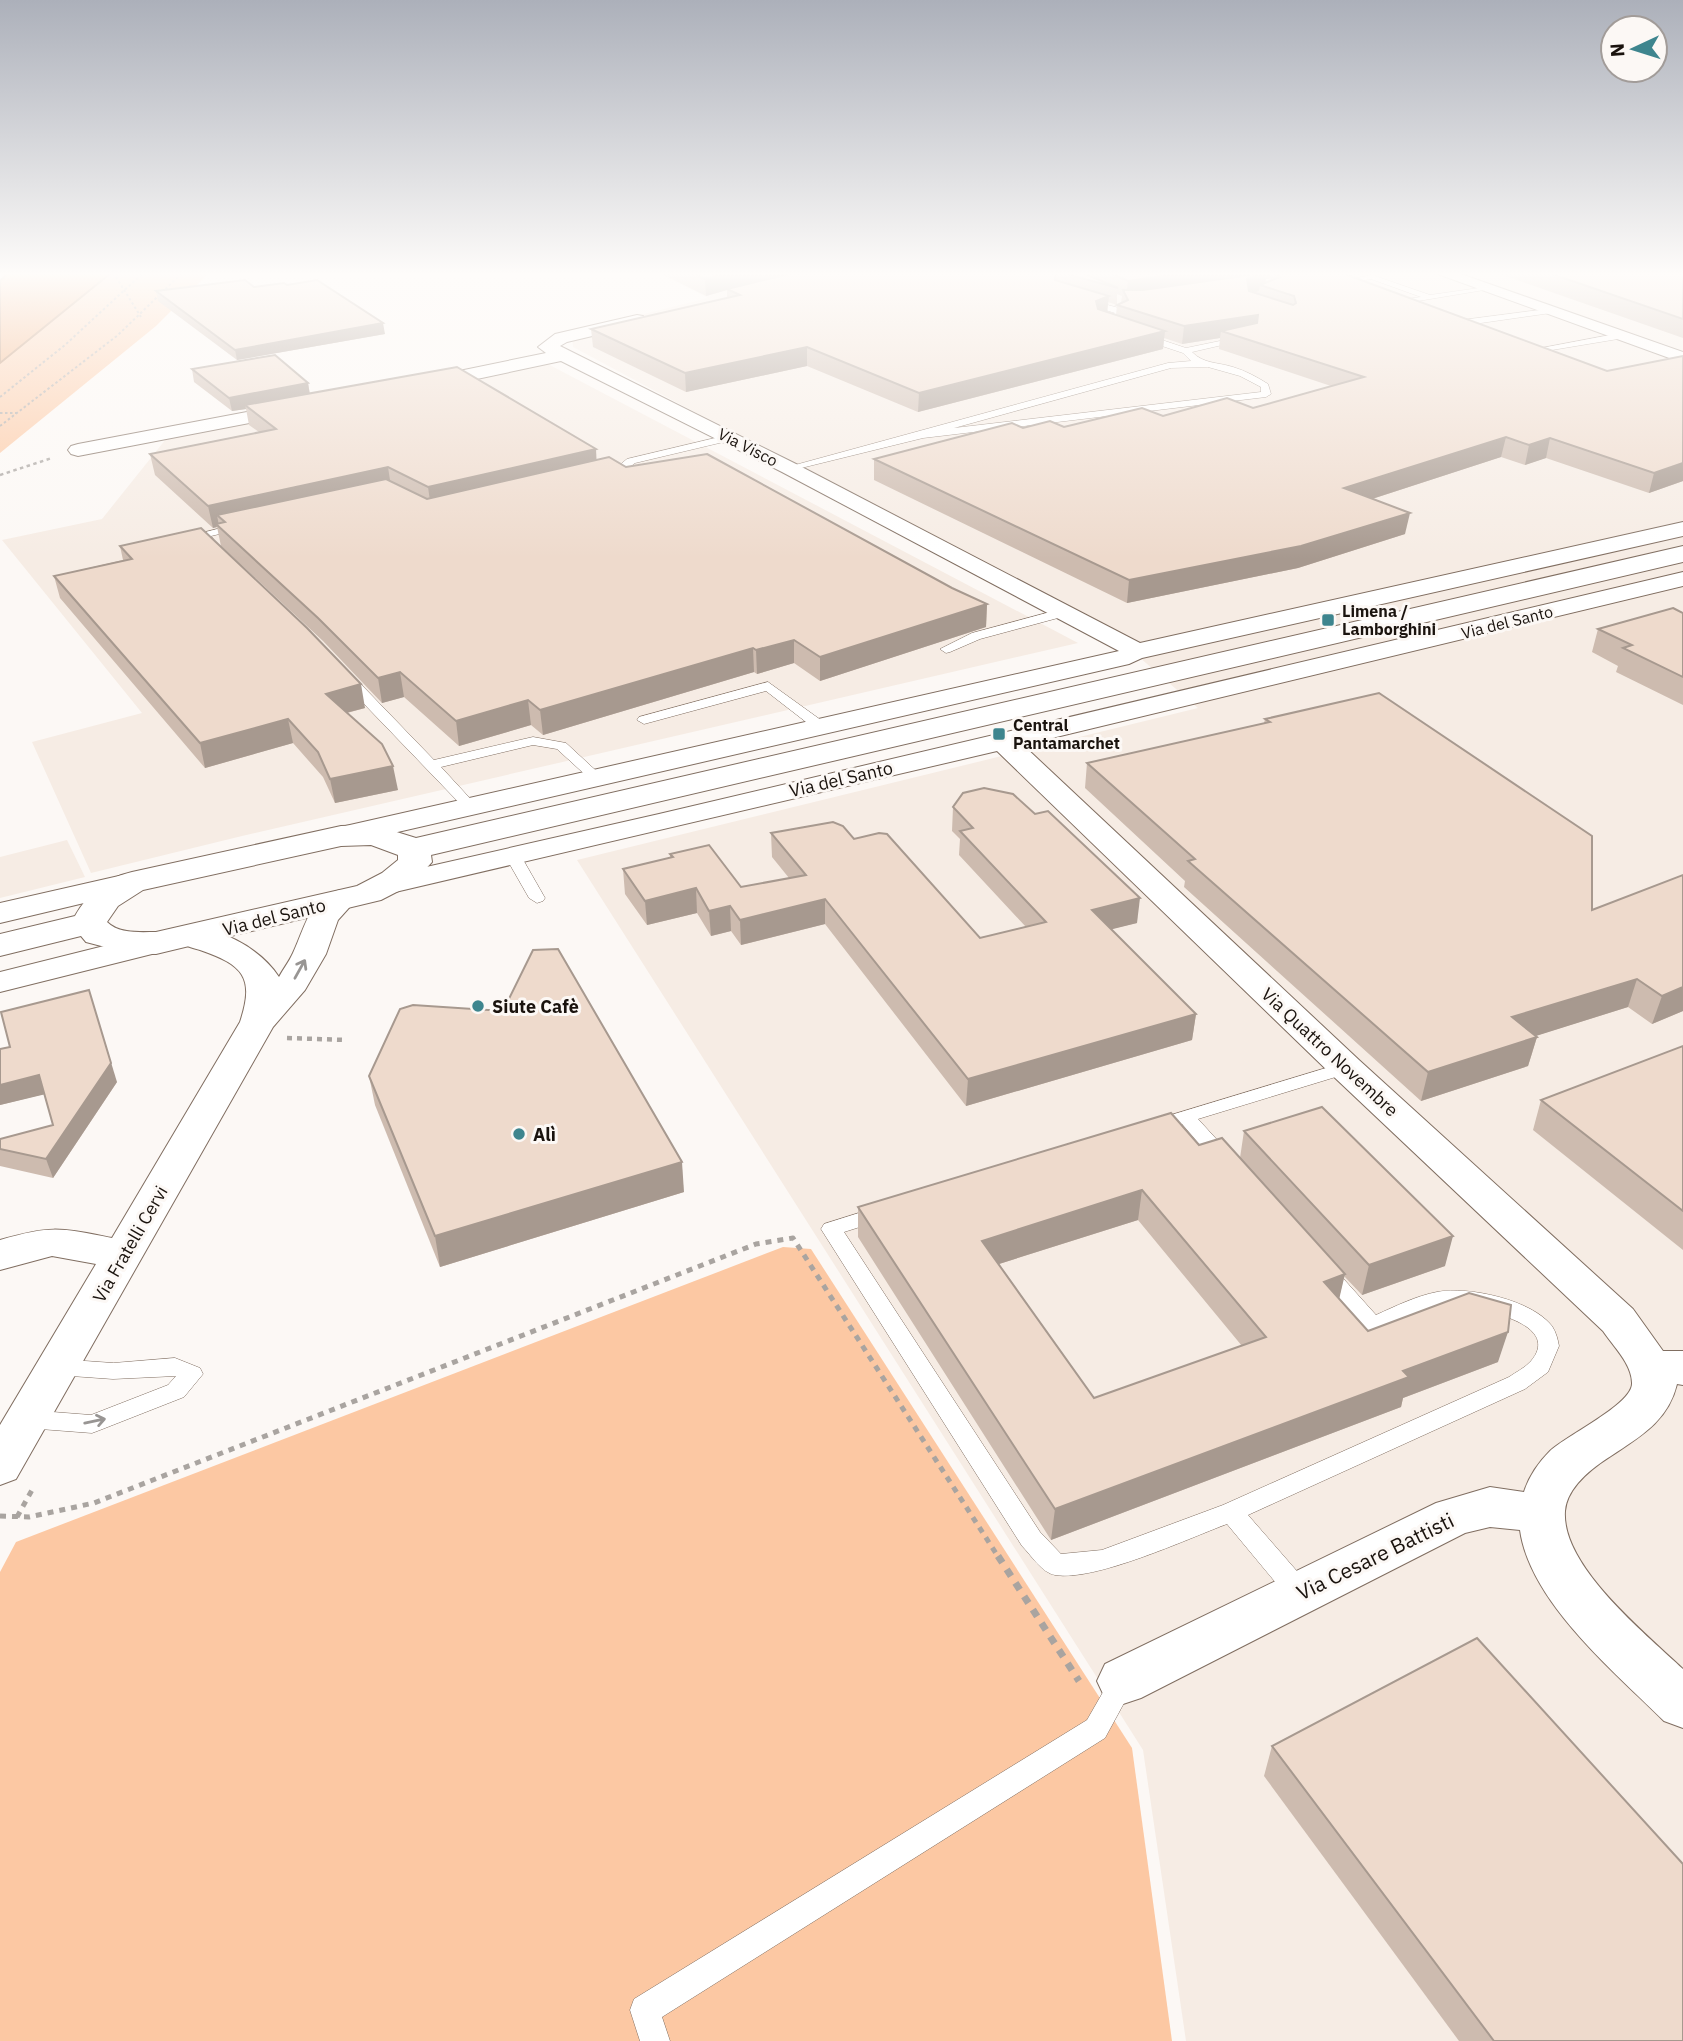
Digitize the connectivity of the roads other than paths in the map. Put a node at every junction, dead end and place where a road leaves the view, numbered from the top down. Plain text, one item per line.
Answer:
1 (498, 368) edge
2 (590, 368) edge
3 (1159, 368) edge
4 (1219, 368) edge
5 (405, 387) edge
6 (1266, 394) junction
7 (1275, 400) edge
8 (312, 405) edge
9 (923, 435) junction
10 (728, 438) junction
11 (78, 450) road end
12 (789, 468) junction
13 (594, 477) edge
14 (258, 523) edge
15 (1683, 529) edge
16 (1683, 554) edge
17 (224, 558) edge
18 (1683, 579) edge
19 (1065, 612) junction
20 (946, 649) dead end
21 (1133, 652) junction
22 (1259, 653) junction
23 (336, 666) edge
24 (1290, 674) junction
25 (644, 720) dead end
26 (820, 726) junction
27 (1003, 741) junction
28 (431, 765) junction
29 (597, 778) junction
30 (638, 797) junction
31 (471, 807) junction
32 (659, 823) junction
33 (341, 836) junction
34 (414, 849) junction
35 (513, 856) junction
36 (132, 882) junction
37 (391, 884) junction
38 (537, 898) dead end
39 (340, 901) junction
40 (0, 913) edge
41 (89, 923) junction
42 (193, 937) junction
43 (156, 943) junction
44 (0, 945) edge
45 (0, 982) edge
46 (258, 1022) junction
47 (1346, 1068) junction
48 (1185, 1116) junction
49 (1132, 1133) edge
50 (1239, 1176) edge
51 (897, 1208) edge
52 (124, 1254) junction
53 (0, 1255) edge
54 (1311, 1255) edge
55 (57, 1367) junction
56 (1666, 1368) edge
57 (27, 1419) junction
58 (0, 1466) edge
59 (1231, 1512) junction
60 (1539, 1513) junction
61 (1300, 1593) junction
62 (1123, 1681) joint
63 (1683, 1704) edge
64 (655, 2041) edge

1 - 5 street
2 - 10 street, Via Visco
3 - 9 lane
4 - 6 lane
6 - 7 lane
6 - 9 lane
8 - 11 street
9 - 12 lane
10 - 12 street, Via Visco
10 - 13 lane
12 - 19 street, Via Visco
14 - 17 lane
15 - 21 street
16 - 22 street
18 - 24 street, Via del Santo
19 - 20 lane
19 - 21 street, Via Visco
21 - 26 street
22 - 24 street
22 - 30 street
23 - 28 lane
24 - 27 street, Via del Santo
25 - 26 lane
26 - 29 street
27 - 32 street, Via del Santo
27 - 47 street, Via Quattro Novembre
28 - 29 lane
28 - 31 lane
29 - 31 street
30 - 32 street
30 - 34 street
31 - 33 street
32 - 35 street, Via del Santo
33 - 34 street
33 - 36 street
34 - 37 street, Via del Santo
35 - 37 street, Via del Santo
35 - 38 lane
36 - 40 street
36 - 41 street
37 - 39 street, Via del Santo
39 - 42 street, Via del Santo
46 -> 39 street, Via Fratelli Cervi
41 - 43 street, Via del Santo
41 - 44 street
42 - 43 street, Via del Santo
42 - 46 street, Via Fratelli Cervi
43 - 45 street, Via del Santo
46 - 52 street, Via Fratelli Cervi
47 - 48 lane
47 - 56 street, Via Quattro Novembre
48 - 49 lane
48 - 50 lane
51 - 59 lane
52 - 53 street
52 - 55 street, Via Fratelli Cervi
54 - 59 lane
55 - 57 street, Via Fratelli Cervi
57 -> 55 lane
56 - 60 street
57 - 58 street, Via Fratelli Cervi
59 - 61 lane
60 - 61 street, Via Cesare Battisti
60 - 63 street
61 - 62 street, Via Cesare Battisti
62 - 64 lane

